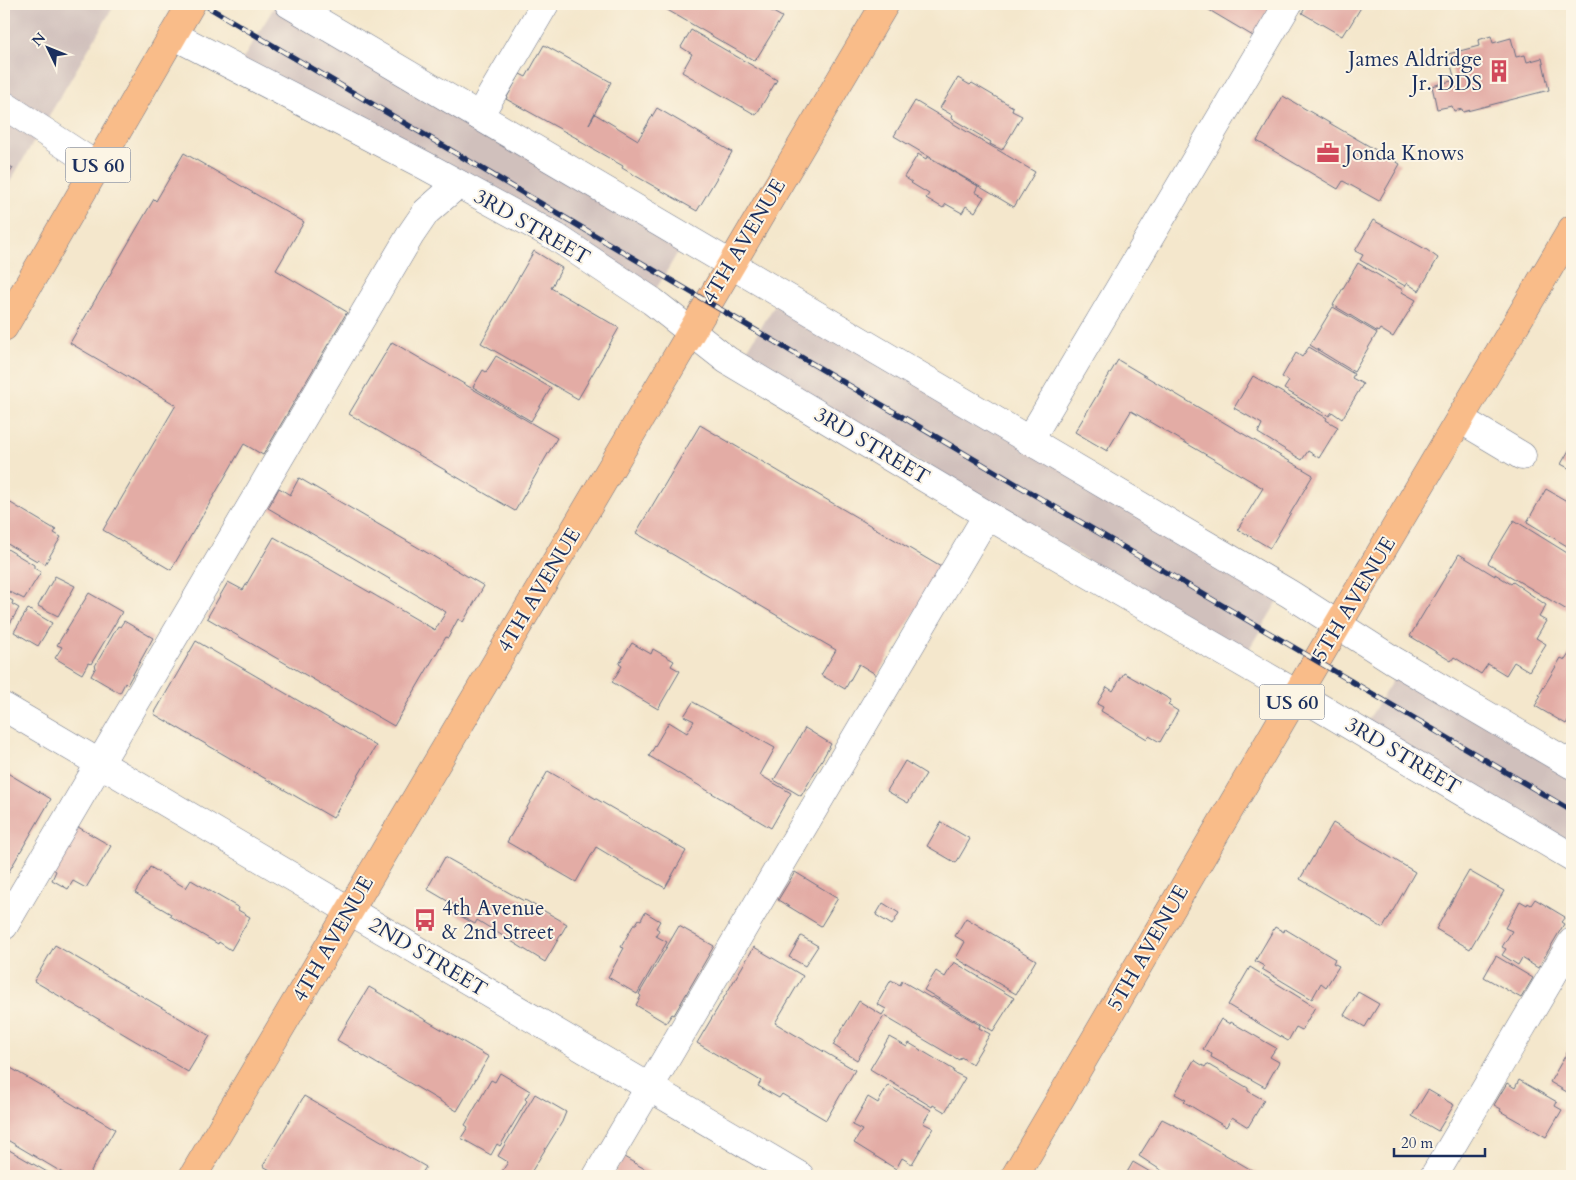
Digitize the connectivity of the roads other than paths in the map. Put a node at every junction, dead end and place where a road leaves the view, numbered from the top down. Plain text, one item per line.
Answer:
1 (191, 4) edge
2 (289, 4) edge
3 (545, 4) edge
4 (885, 4) edge
5 (1288, 4) edge
6 (173, 35) junction
7 (4, 105) edge
8 (479, 116) junction
9 (97, 166) junction
10 (458, 184) junction
11 (1572, 229) edge
12 (731, 265) junction
13 (4, 327) edge
14 (691, 332) junction
15 (1460, 419) junction
16 (1029, 442) junction
17 (1522, 456) dead end
18 (987, 515) junction
19 (1338, 626) junction
20 (1297, 694) junction
21 (4, 707) edge
22 (100, 763) junction
23 (1572, 765) edge
24 (1572, 857) edge
25 (350, 910) junction
26 (4, 926) edge
27 (1572, 942) edge
28 (649, 1088) junction
29 (193, 1176) edge
30 (596, 1176) edge
31 (800, 1176) edge
32 (1015, 1176) edge
33 (1434, 1176) edge

1 - 6 main road, US 60
2 - 8 street
3 - 8 street
4 - 12 main road, 4TH AVENUE
5 - 16 street
6 - 9 main road, US 60
6 - 10 street, 3RD STREET
7 - 9 street
8 - 12 street
9 - 13 main road, US 60
10 - 14 street, 3RD STREET
10 - 22 street
11 - 15 main road, 5TH AVENUE / US 60
12 - 14 main road, 4TH AVENUE
12 - 16 street
14 - 18 street, 3RD STREET
14 - 25 main road, 4TH AVENUE
15 - 17 street
15 - 19 main road, 5TH AVENUE / US 60
16 - 19 street
18 - 20 street, 3RD STREET
18 - 28 street
19 - 20 main road, 5TH AVENUE / US 60
19 - 23 street
20 - 24 street, 3RD STREET
20 - 32 main road, 5TH AVENUE / US 60
21 - 22 street, 2ND STREET
22 - 25 street, 2ND STREET
22 - 26 street
25 - 28 street, 2ND STREET
25 - 29 main road, 4TH AVENUE
27 - 33 street
28 - 30 street
28 - 31 street, 2ND STREET

